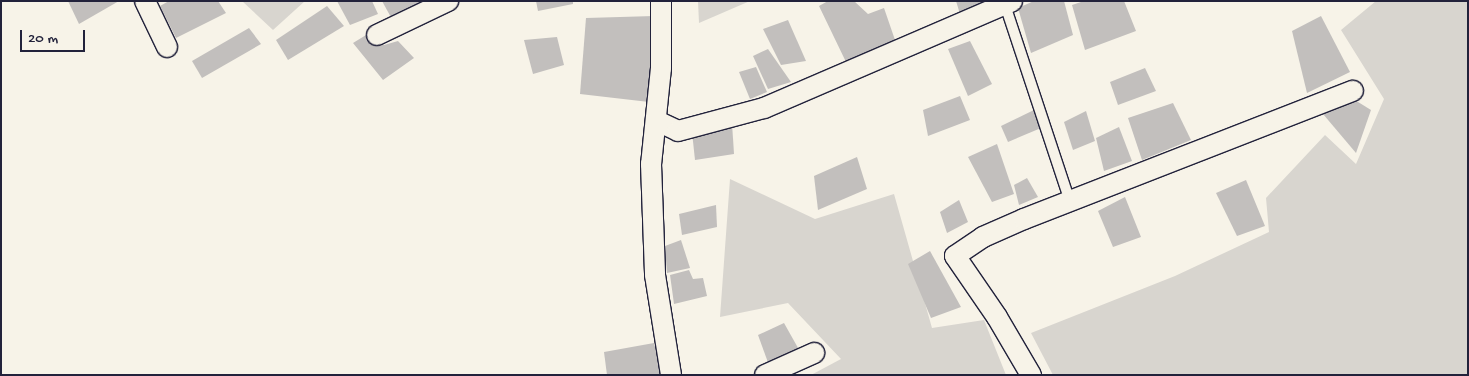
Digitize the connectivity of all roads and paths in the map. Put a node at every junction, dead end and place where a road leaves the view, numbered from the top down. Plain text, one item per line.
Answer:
1 (145, 1) edge
2 (448, 1) edge
3 (660, 1) edge
4 (1008, 3) edge
5 (377, 35) dead end
6 (167, 47) dead end
7 (1353, 91) dead end
8 (657, 121) junction
9 (1070, 202) junction
10 (814, 353) dead end
11 (671, 375) edge
12 (765, 375) edge
13 (1031, 375) edge

1 - 6 street
2 - 5 street
3 - 8 street
4 - 8 street
4 - 9 lane
7 - 9 street
8 - 11 street
9 - 13 street
10 - 12 street

